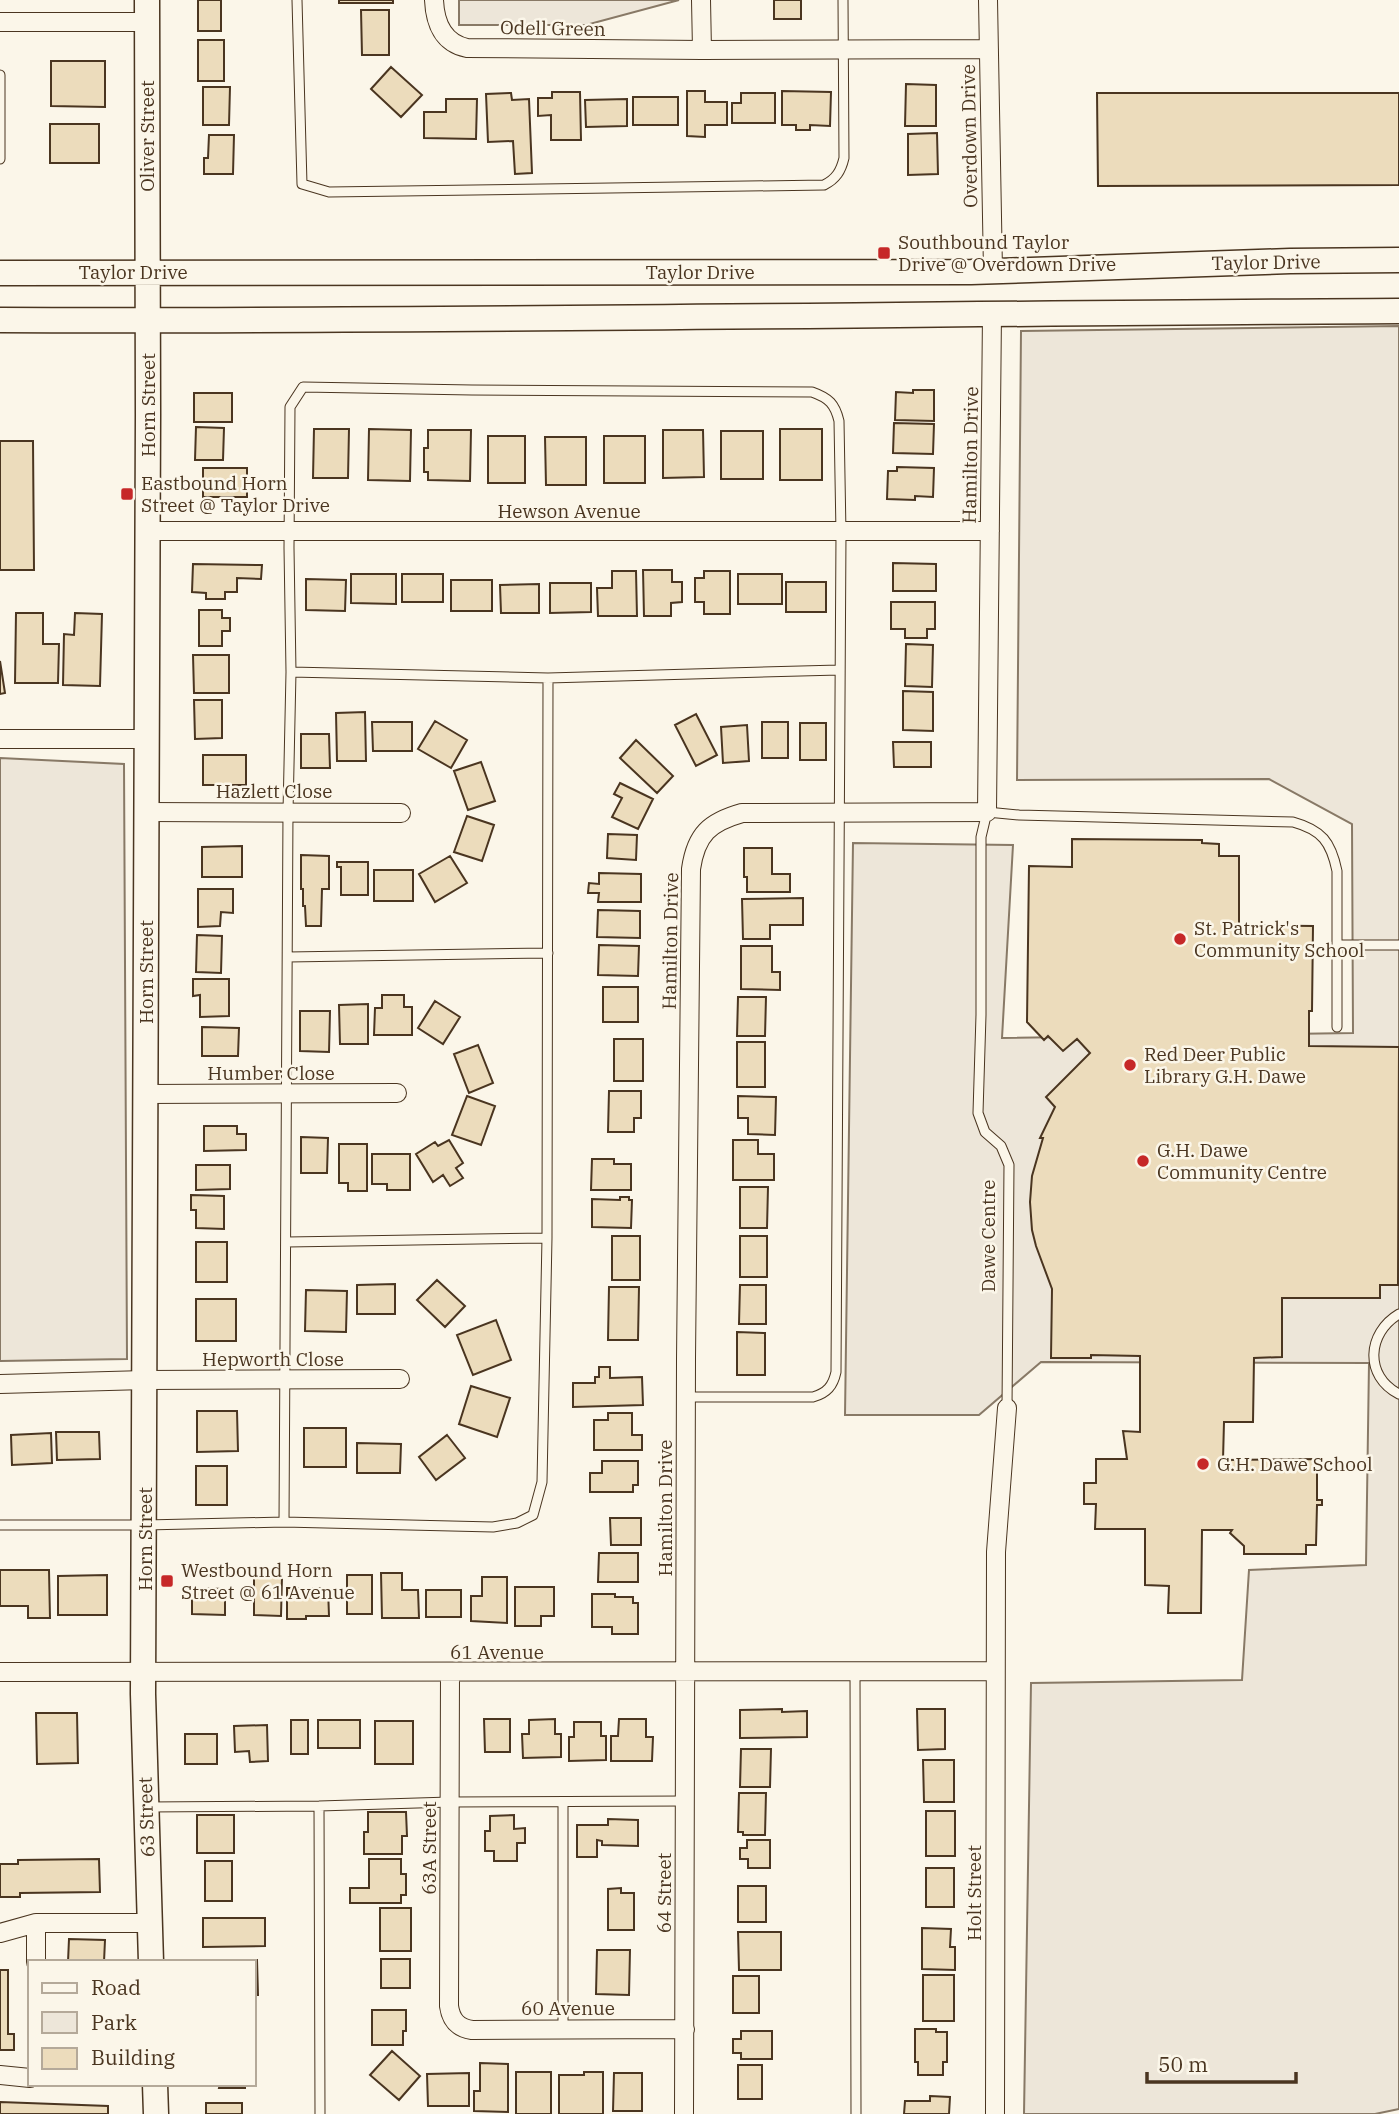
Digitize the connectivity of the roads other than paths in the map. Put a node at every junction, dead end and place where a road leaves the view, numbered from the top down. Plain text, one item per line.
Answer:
1 (297, 0) edge
2 (435, 0) edge
3 (701, 0) edge
4 (843, 0) edge
5 (988, 0) edge
6 (147, 11) edge
7 (0, 22) edge
8 (845, 48) junction
9 (989, 49) junction
10 (702, 50) junction
11 (0, 75) edge
12 (0, 159) edge
13 (1399, 260) edge
14 (993, 271) junction
15 (147, 272) junction
16 (0, 273) edge
17 (1399, 311) edge
18 (992, 313) junction
19 (0, 320) edge
20 (148, 321) junction
21 (148, 531) junction
22 (990, 531) junction
23 (289, 532) junction
24 (841, 533) junction
25 (839, 670) junction
26 (291, 672) junction
27 (548, 678) junction
28 (0, 739) edge
29 (147, 740) junction
30 (147, 812) junction
31 (288, 812) junction
32 (839, 812) junction
33 (987, 812) junction
34 (401, 813) dead end
35 (1337, 945) junction
36 (1399, 945) edge
37 (548, 953) junction
38 (288, 957) junction
39 (1337, 1027) dead end
40 (287, 1093) junction
41 (397, 1093) dead end
42 (146, 1094) junction
43 (547, 1238) junction
44 (287, 1242) junction
45 (1399, 1314) edge
46 (400, 1379) dead end
47 (145, 1380) junction
48 (286, 1381) junction
49 (0, 1384) edge
50 (1399, 1394) edge
51 (687, 1397) junction
52 (1007, 1408) joint
53 (284, 1522) junction
54 (0, 1525) edge
55 (145, 1525) junction
56 (855, 1671) junction
57 (995, 1671) junction
58 (0, 1672) edge
59 (144, 1672) junction
60 (685, 1672) junction
61 (450, 1673) junction
62 (685, 1801) junction
63 (450, 1802) junction
64 (563, 1802) junction
65 (319, 1806) junction
66 (146, 1807) junction
67 (36, 1923) junction
68 (149, 1923) junction
69 (0, 1933) edge
70 (36, 1960) edge
71 (151, 1960) edge
72 (455, 2022) joint
73 (562, 2029) junction
74 (685, 2029) junction
75 (0, 2075) edge
76 (28, 2078) edge
77 (155, 2086) edge
78 (156, 2114) edge
79 (320, 2114) edge
80 (684, 2114) edge
81 (856, 2114) edge
82 (995, 2114) edge

1 - 8 lane
2 - 10 street, Odell Green
3 - 10 street
4 - 8 lane
5 - 9 street, Overdown Drive
6 - 7 street
6 - 15 main road, Oliver Street
8 - 9 street, Odell Green
8 - 10 street, Odell Green
9 - 14 street, Overdown Drive
11 - 12 lane
13 - 14 main road, Taylor Drive
14 - 15 main road, Taylor Drive
15 - 16 main road, Taylor Drive
15 - 20 main road, Horn Street
17 - 18 main road
18 - 20 main road
18 - 22 street, Hamilton Drive
19 - 20 main road
20 - 21 main road, Horn Street
21 - 23 street, Hewson Avenue
21 - 29 main road, Horn Street
22 - 24 street, Hewson Avenue
22 - 33 street, Hamilton Drive
23 - 24 street, Hewson Avenue
23 - 24 lane
23 - 26 lane
24 - 25 lane
25 - 27 lane
25 - 32 lane
26 - 27 lane
26 - 31 lane
27 - 37 lane
28 - 29 street
29 - 30 main road, Horn Street
30 - 31 street, Hazlett Close
30 - 42 main road, Horn Street
31 - 34 street, Hazlett Close
31 - 38 lane
32 - 33 street, Hamilton Drive
32 - 51 street, Hamilton Drive
32 - 51 lane
33 - 35 lane
33 - 52 lane, Dawe Centre
35 - 36 lane
35 - 39 lane
37 - 38 lane
37 - 43 lane
38 - 40 lane
40 - 41 street, Humber Close
40 - 42 street, Humber Close
40 - 44 lane
42 - 47 main road, Horn Street
43 - 44 lane
43 - 53 lane
44 - 48 lane
45 - 50 lane
46 - 48 street, Hepworth Close
47 - 48 street, Hepworth Close
47 - 49 street, Hepworth Close
47 - 55 main road, Horn Street
48 - 53 lane
51 - 60 street, Hamilton Drive
52 - 57 street, Dawe Centre
53 - 55 lane
54 - 55 lane
55 - 59 main road, Horn Street
56 - 57 street, 61 Avenue
56 - 60 street, 61 Avenue
56 - 81 lane
57 - 82 street, Holt Street
58 - 59 street, 61 Avenue
59 - 61 street, 61 Avenue
59 - 66 main road, 63 Street
60 - 61 street, 61 Avenue
60 - 62 street, 64 Street
61 - 63 street, 63A Street
62 - 64 lane
62 - 74 street, 64 Street
63 - 64 lane
63 - 65 lane
63 - 72 street, 63A Street
64 - 73 lane
65 - 66 lane
65 - 79 lane
66 - 68 main road, 63 Street
67 - 68 street
67 - 69 street
67 - 70 street
68 - 71 main road, 63 Street
72 - 73 street, 60 Avenue
73 - 74 street, 60 Avenue
74 - 80 street, 64 Street
75 - 76 street
77 - 78 main road

